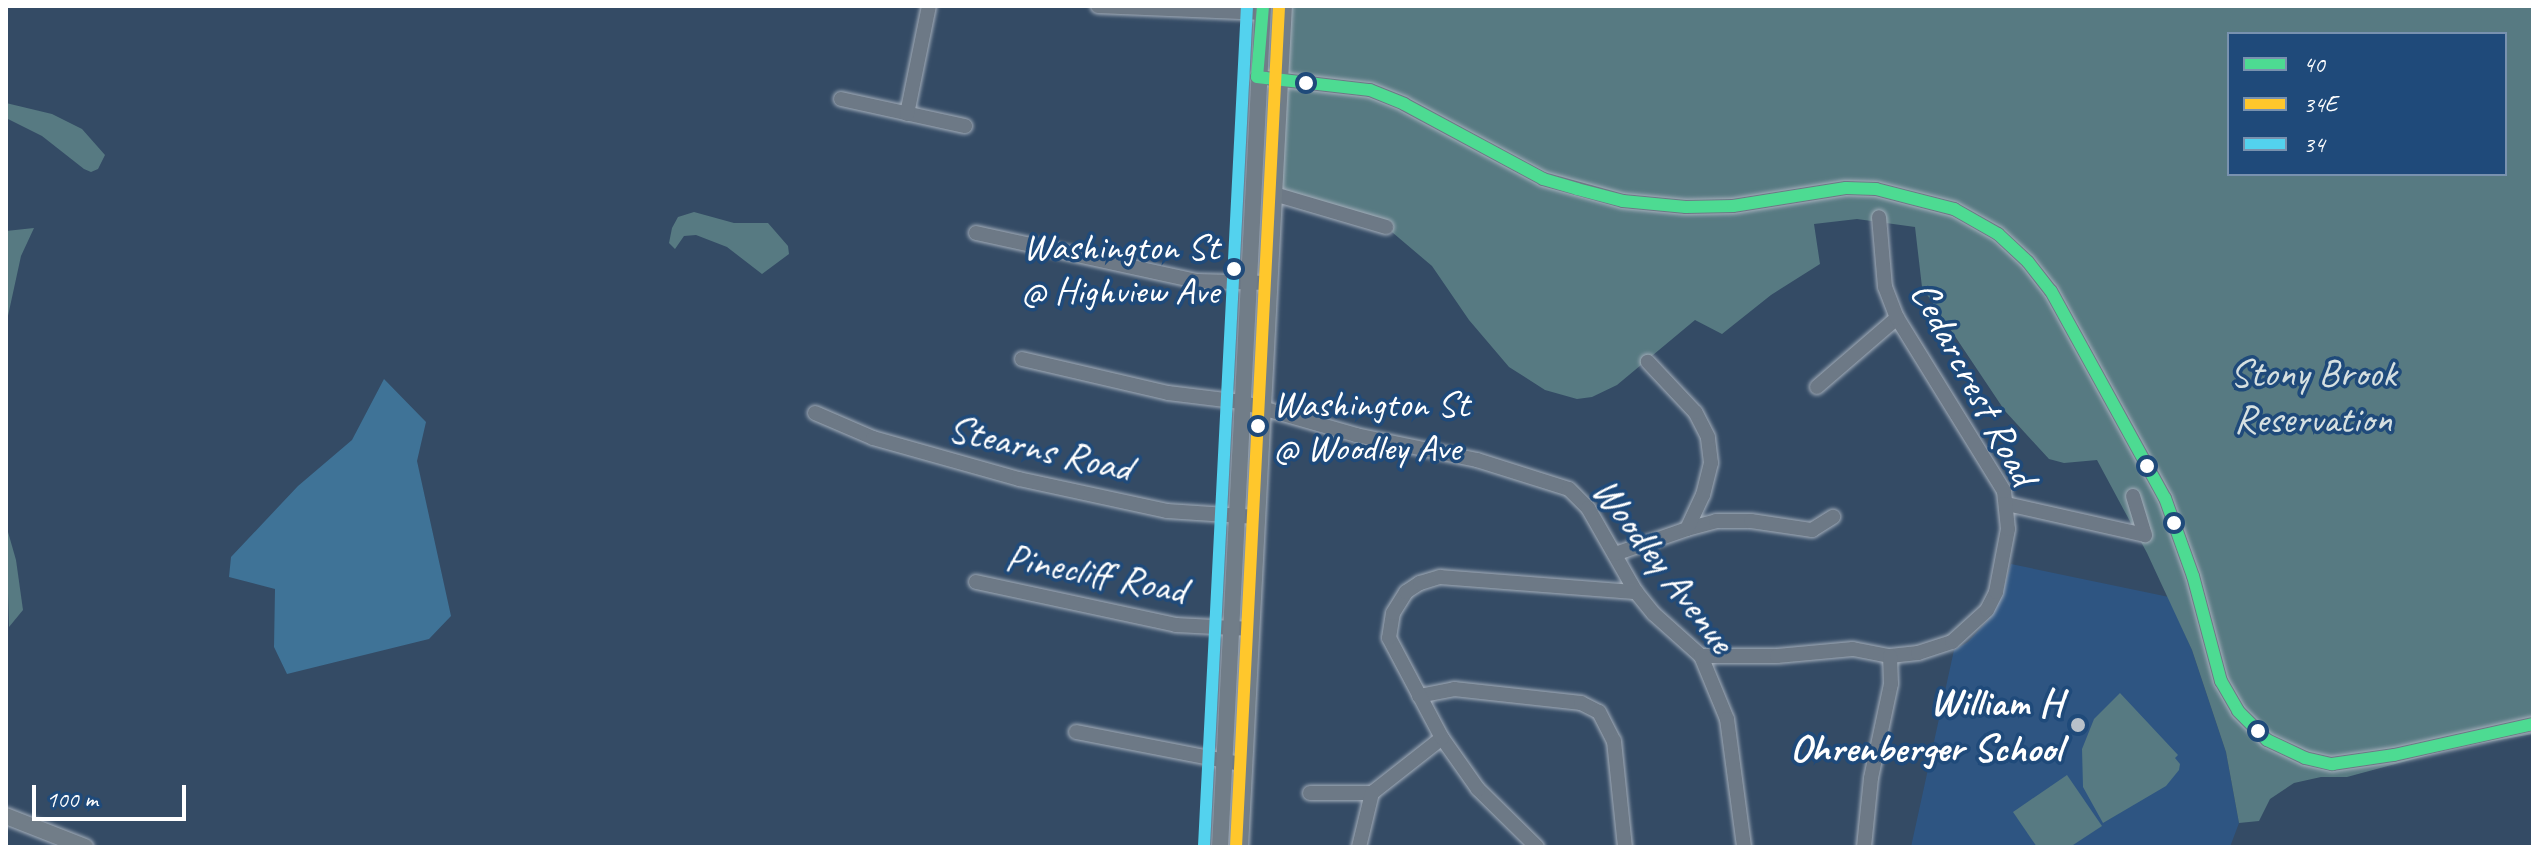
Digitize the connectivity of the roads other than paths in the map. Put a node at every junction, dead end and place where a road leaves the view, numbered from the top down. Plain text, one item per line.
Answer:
1 (929, 6) edge
2 (1098, 6) edge
3 (1284, 6) edge
4 (1263, 10) edge
5 (1257, 77) junction
6 (1280, 80) junction
7 (841, 99) dead end
8 (907, 114) junction
9 (965, 126) dead end
10 (1274, 194) junction
11 (1879, 217) dead end
12 (1386, 227) dead end
13 (976, 233) dead end
14 (1250, 283) junction
15 (1268, 283) junction
16 (1897, 318) junction
17 (1022, 359) dead end
18 (1648, 362) dead end
19 (1817, 387) dead end
20 (1241, 402) junction
21 (1261, 409) junction
22 (815, 413) dead end
23 (2133, 496) dead end
24 (2007, 504) junction
25 (1236, 516) junction
26 (1257, 517) junction
27 (1833, 517) dead end
28 (1687, 529) junction
29 (1615, 554) junction
30 (976, 582) dead end
31 (1636, 592) junction
32 (1230, 628) junction
33 (1252, 629) junction
34 (1701, 656) junction
35 (1890, 656) junction
36 (1419, 696) junction
37 (2533, 724) edge
38 (1076, 732) dead end
39 (1442, 738) junction
40 (1224, 764) junction
41 (1245, 765) junction
42 (1310, 793) dead end
43 (1372, 793) junction
44 (6, 816) edge
45 (85, 847) edge
46 (1220, 847) edge
47 (1240, 847) edge
48 (1359, 847) edge
49 (1537, 847) edge
50 (1625, 847) edge
51 (1744, 847) edge
52 (1864, 847) edge

1 - 8 street
2 - 4 street
3 - 6 main road
4 - 5 main road
5 - 6 street
5 - 14 main road
6 - 10 main road
6 - 37 street
7 - 8 street
8 - 9 street
10 - 12 street
10 - 15 main road
11 - 16 street, Cedarcrest Road
13 - 14 street
14 - 15 street
14 - 20 main road
15 - 21 main road
16 - 19 street
16 - 24 street, Cedarcrest Road
17 - 20 street, Woodley Avenue
18 - 28 street
20 - 21 street, Woodley Avenue
20 - 25 main road
21 - 26 main road
21 - 29 street, Woodley Avenue
22 - 25 street, Stearns Road
23 - 24 street
24 - 35 street, Cedarcrest Road
25 - 26 street, Stearns Road
25 - 32 main road
26 - 33 main road
27 - 28 street
28 - 29 street
29 - 31 street, Woodley Avenue
30 - 32 street, Pinecliff Road
31 - 34 street, Woodley Avenue
31 - 36 street
32 - 33 street, Pinecliff Road
32 - 40 main road
33 - 41 main road
34 - 35 street, Cedarcrest Road
34 - 51 street, Woodley Avenue
35 - 52 street
36 - 39 street
36 - 50 street
38 - 40 street
39 - 43 street
39 - 49 street
40 - 41 street
40 - 46 main road
41 - 47 main road
42 - 43 street
43 - 48 street
44 - 45 main road

